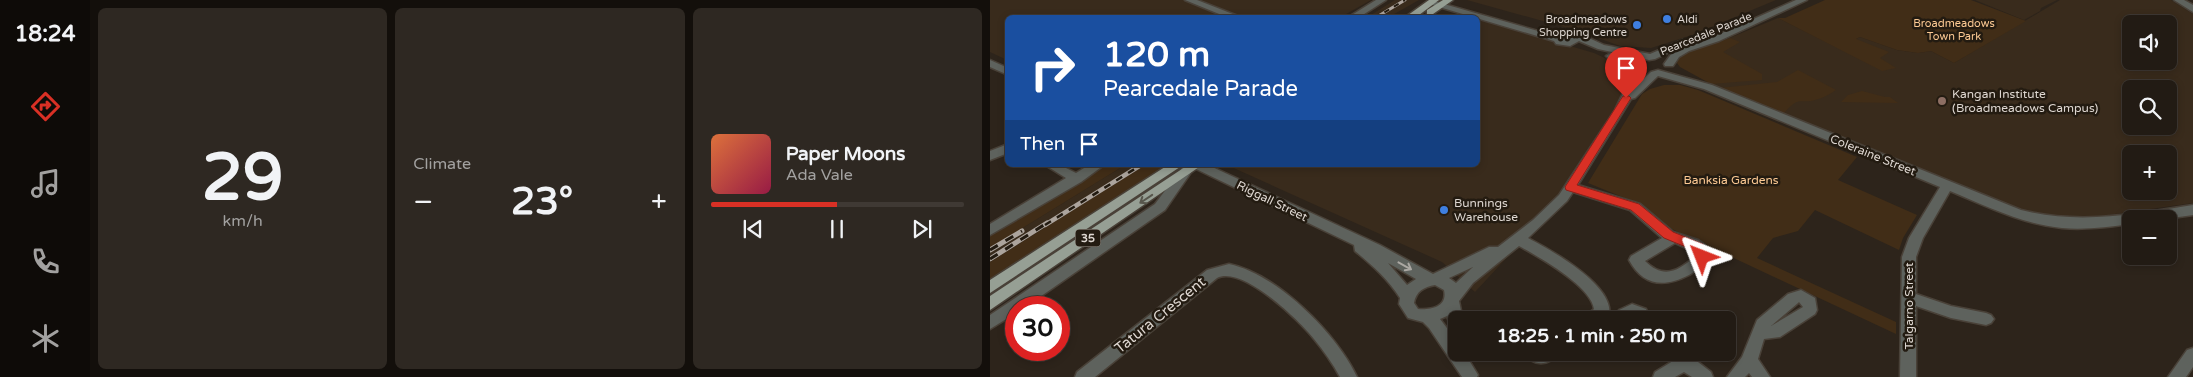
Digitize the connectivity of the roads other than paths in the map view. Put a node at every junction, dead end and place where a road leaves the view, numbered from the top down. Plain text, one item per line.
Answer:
1 (1189, 0) edge
2 (1382, 0) edge
3 (1789, 0) edge
4 (1804, 0) edge
5 (2178, 0) edge
6 (1442, 1) edge
7 (2193, 9) edge
8 (1232, 15) edge
9 (1357, 15) edge
10 (1414, 15) edge
11 (1426, 15) edge
12 (1573, 39) junction
13 (1651, 57) junction
14 (990, 64) edge
15 (1669, 64) junction
16 (1639, 67) junction
17 (990, 69) edge
18 (1005, 71) edge
19 (1657, 74) junction
20 (1005, 76) edge
21 (1708, 87) junction
22 (1620, 110) junction
23 (1005, 149) edge
24 (990, 156) edge
25 (1055, 167) edge
26 (1095, 167) edge
27 (1189, 167) edge
28 (1077, 179) junction
29 (1947, 185) junction
30 (1570, 187) junction
31 (2193, 210) edge
32 (2177, 212) edge
33 (1121, 216) junction
34 (2122, 220) edge
35 (990, 230) edge
36 (1347, 237) junction
37 (1672, 238) dead end
38 (1515, 240) junction
39 (1433, 280) junction
40 (991, 286) edge
41 (1407, 297) junction
42 (1908, 297) junction
43 (1453, 299) junction
44 (990, 304) edge
45 (1454, 311) edge
46 (1601, 311) edge
47 (1428, 317) junction
48 (1986, 319) dead end
49 (990, 323) edge
50 (1759, 333) dead end
51 (2193, 355) edge
52 (1466, 361) edge
53 (1676, 361) edge
54 (1683, 361) edge
55 (1749, 361) junction
56 (1470, 376) edge
57 (1702, 376) edge
58 (1083, 377) edge
59 (1349, 377) edge
60 (1662, 377) edge
61 (1735, 377) edge
62 (1762, 377) edge
63 (1908, 377) edge
64 (2176, 377) edge

1 - 8 street
2 - 9 street
3 - 13 street, Pearcedale Parade
4 - 15 street, Pearcedale Parade
5 - 7 street
6 - 10 main road
6 - 11 main road
6 - 12 street
12 - 13 street
12 - 16 street
13 - 15 street, Coleraine Street
13 - 16 street, Pearcedale Parade
14 - 18 street
15 - 19 street, Pearcedale Parade
15 - 21 street, Coleraine Street
16 - 19 street, Coleraine Street
16 - 22 street, Pearcedale Parade
17 - 20 street
19 - 21 street, Coleraine Street
19 - 22 street, Pearcedale Parade
21 - 29 street, Coleraine Street
22 - 30 street, Pearcedale Parade
23 - 24 street
25 - 28 street
26 - 28 street
27 -> 33 main road, 35
27 - 36 street, Riggall Street
27 - 40 main road, 35
27 - 49 street
28 - 35 street
29 - 34 street, Coleraine Street
29 - 42 street, Talgarno Street
30 - 37 street
30 - 38 street, Pearcedale Parade
31 - 32 street, Coleraine Street
33 - 40 main road
33 - 44 main road, 35
36 -> 39 street, Riggall Street
36 - 41 street, Riggall Street
38 - 39 street, Pearcedale Parade
38 - 43 street, Pearcedale Parade
38 - 46 street
39 - 41 street
39 - 43 street
41 - 47 street
42 - 48 street
42 - 63 street, Talgarno Street
43 - 45 street
43 - 47 street
47 - 56 street
50 - 55 street
51 - 64 street
52 - 56 street
53 - 60 street
54 - 57 street
55 - 61 street
55 - 62 street
58 - 59 street, Tatura Crescent

